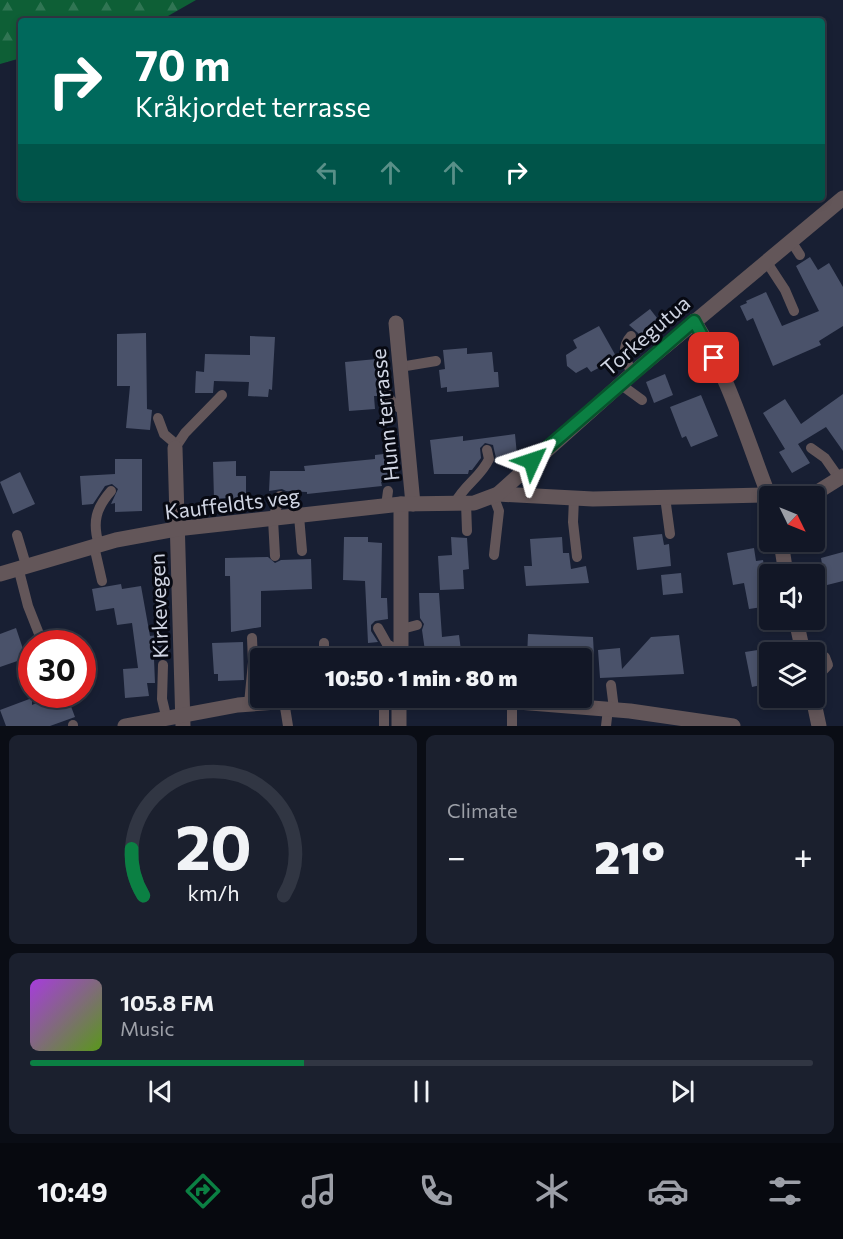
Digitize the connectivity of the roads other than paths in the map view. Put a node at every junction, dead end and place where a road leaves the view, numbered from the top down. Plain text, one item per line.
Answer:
1 (842, 200) edge
2 (791, 241) junction
3 (800, 255) dead end
4 (766, 261) junction
5 (794, 311) dead end
6 (694, 321) junction
7 (396, 323) dead end
8 (631, 336) dead end
9 (436, 361) dead end
10 (400, 367) junction
11 (632, 374) junction
12 (620, 384) junction
13 (385, 387) dead end
14 (222, 395) dead end
15 (642, 400) dead end
16 (405, 410) junction
17 (158, 418) dead end
18 (176, 446) junction
19 (811, 448) dead end
20 (487, 450) dead end
21 (841, 477) edge
22 (765, 486) edge
23 (825, 487) edge
24 (111, 491) dead end
25 (496, 494) junction
26 (280, 496) dead end
27 (665, 497) junction
28 (759, 497) edge
29 (574, 498) junction
30 (397, 501) junction
31 (465, 503) junction
32 (299, 516) junction
33 (273, 519) junction
34 (176, 530) junction
35 (467, 531) dead end
36 (670, 534) dead end
37 (17, 535) dead end
38 (97, 546) junction
39 (302, 551) dead end
40 (494, 555) dead end
41 (275, 556) dead end
42 (577, 557) dead end
43 (22, 566) junction
44 (0, 574) edge
45 (102, 581) dead end
46 (417, 625) dead end
47 (378, 628) dead end
48 (402, 629) junction
49 (37, 630) edge
50 (252, 638) dead end
51 (324, 643) dead end
52 (324, 648) edge
53 (392, 648) edge
54 (401, 648) edge
55 (825, 657) dead end
56 (163, 665) dead end
57 (825, 669) edge
58 (611, 685) dead end
59 (249, 704) joint
60 (592, 707) edge
61 (285, 708) edge
62 (384, 708) edge
63 (399, 708) edge
64 (512, 708) edge
65 (815, 708) edge
66 (611, 709) junction
67 (166, 716) junction
68 (184, 719) edge
69 (699, 724) edge
70 (125, 726) edge
71 (288, 726) edge
72 (384, 726) edge
73 (399, 726) edge
74 (512, 726) edge
75 (606, 726) edge
76 (733, 726) edge
77 (819, 726) edge

1 - 2 street, Torkegutua
2 - 3 lane
2 - 4 street, Torkegutua
4 - 5 lane
4 - 6 street, Torkegutua
6 - 11 street, Torkegutua
6 - 22 street
7 - 10 street, Hunn terrasse
8 - 11 lane
9 - 10 lane
10 - 16 street, Hunn terrasse
11 - 12 street, Torkegutua
12 - 15 lane
12 - 25 street, Torkegutua
13 - 16 lane
14 - 18 lane
16 - 30 street, Hunn terrasse
17 - 18 lane
18 - 34 street, Kirkevegen
19 - 21 lane
20 - 31 lane
21 - 23 street
24 - 38 lane
25 - 29 street
25 - 31 street, Torkegutua
25 - 40 lane
26 - 33 lane
27 - 28 street
27 - 29 street
27 - 36 lane
29 - 42 lane
30 - 31 street, Kauffeldts veg
30 - 32 street, Kauffeldts veg
30 - 48 street, Hunn terrasse
31 - 35 lane
32 - 33 street, Kauffeldts veg
32 - 39 lane
33 - 34 street, Kauffeldts veg
33 - 41 lane
34 - 38 street, Kauffeldts veg
34 - 68 street, Kirkevegen
37 - 43 lane
38 - 43 street, Kauffeldts veg
38 - 45 lane
43 - 44 street, Kauffeldts veg
43 - 49 lane
46 - 48 lane
47 - 53 lane
48 - 54 street, Hunn terrasse
50 - 59 lane
51 - 52 lane
55 - 57 lane
56 - 67 lane
58 - 66 lane
59 - 68 street
60 - 66 street
61 - 71 lane
62 - 72 lane
63 - 73 street
64 - 74 lane
65 - 77 street
66 - 69 street
66 - 75 lane
67 - 68 street
67 - 70 street
69 - 76 street

